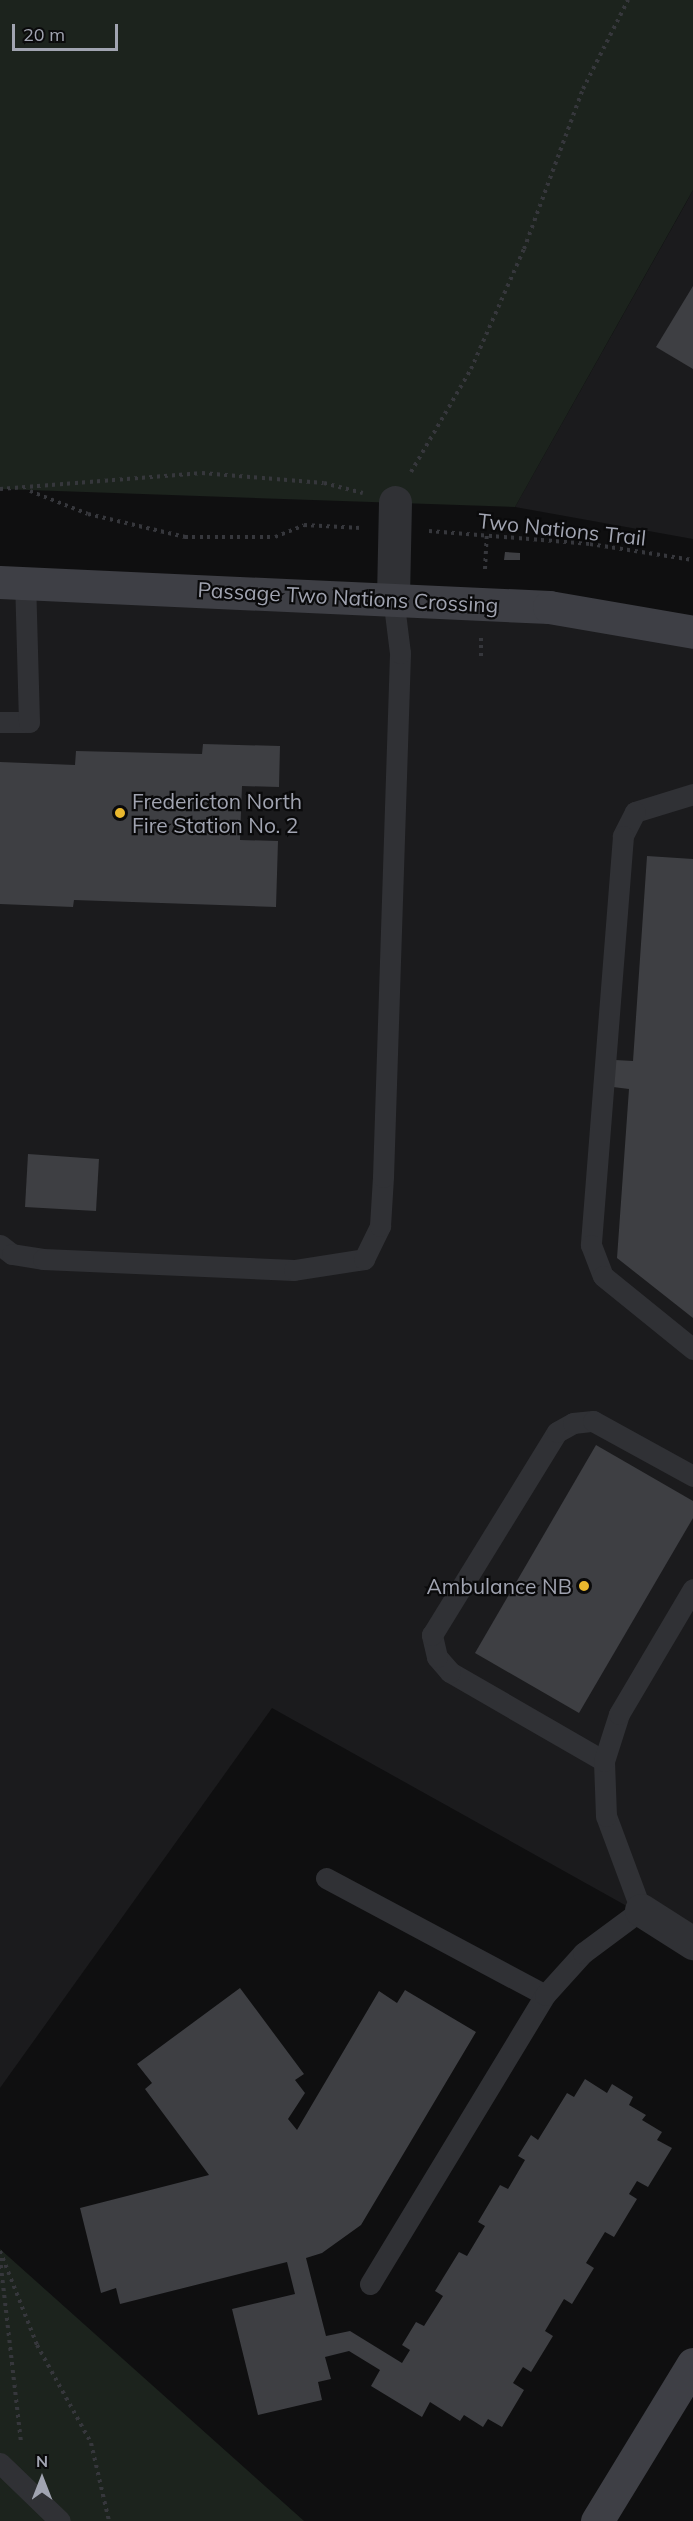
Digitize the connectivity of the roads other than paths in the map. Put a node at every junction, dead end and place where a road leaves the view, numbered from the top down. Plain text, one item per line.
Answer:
1 (395, 502) road end
2 (12, 583) edge
3 (393, 597) junction
4 (693, 632) edge
5 (0, 722) edge
6 (693, 794) edge
7 (0, 1245) edge
8 (693, 1349) edge
9 (693, 1476) edge
10 (693, 1589) edge
11 (604, 1761) junction
12 (326, 1878) dead end
13 (641, 1910) junction
14 (693, 1942) edge
15 (545, 1995) junction
16 (370, 2284) dead end
17 (693, 2364) edge
18 (0, 2463) edge
19 (60, 2521) edge
20 (597, 2521) edge

1 - 3 street
2 - 3 main road, Passage Two Nations Crossing
2 - 5 lane
3 - 4 main road, Passage Two Nations Crossing
3 - 7 lane
6 - 8 lane
9 - 11 lane
10 - 11 lane
11 - 13 lane
12 - 15 lane
13 - 14 street
13 - 15 lane
15 - 16 lane
17 - 20 main road
18 - 19 lane

